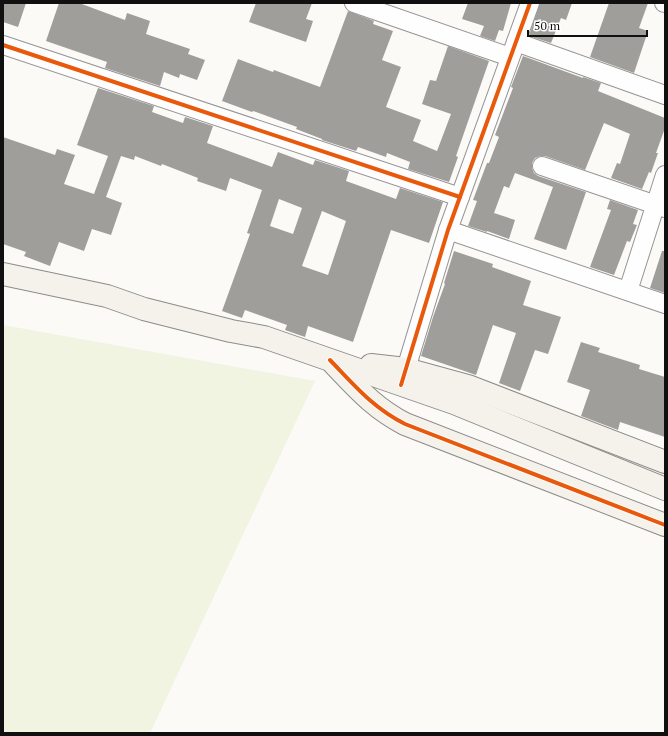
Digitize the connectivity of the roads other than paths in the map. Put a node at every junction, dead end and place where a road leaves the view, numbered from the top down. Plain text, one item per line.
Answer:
1 (354, 3) edge
2 (530, 3) edge
3 (3, 45) edge
4 (513, 49) junction
5 (665, 95) edge
6 (542, 166) dead end
7 (665, 175) edge
8 (460, 197) junction
9 (660, 206) edge
10 (448, 230) junction
11 (3, 274) edge
12 (628, 291) junction
13 (665, 304) edge
14 (330, 360) junction
15 (404, 377) junction
16 (665, 462) edge
17 (664, 489) edge
18 (665, 525) edge

1 - 4 street
2 - 4 street
3 - 8 street
4 - 5 street
4 - 8 street
6 - 9 street
7 - 9 street
8 - 10 street
9 - 12 street
10 - 12 street
10 - 15 street
11 - 14 main road
12 - 13 street
14 - 15 main road
14 - 18 main road
15 - 16 main road
15 - 17 main road

